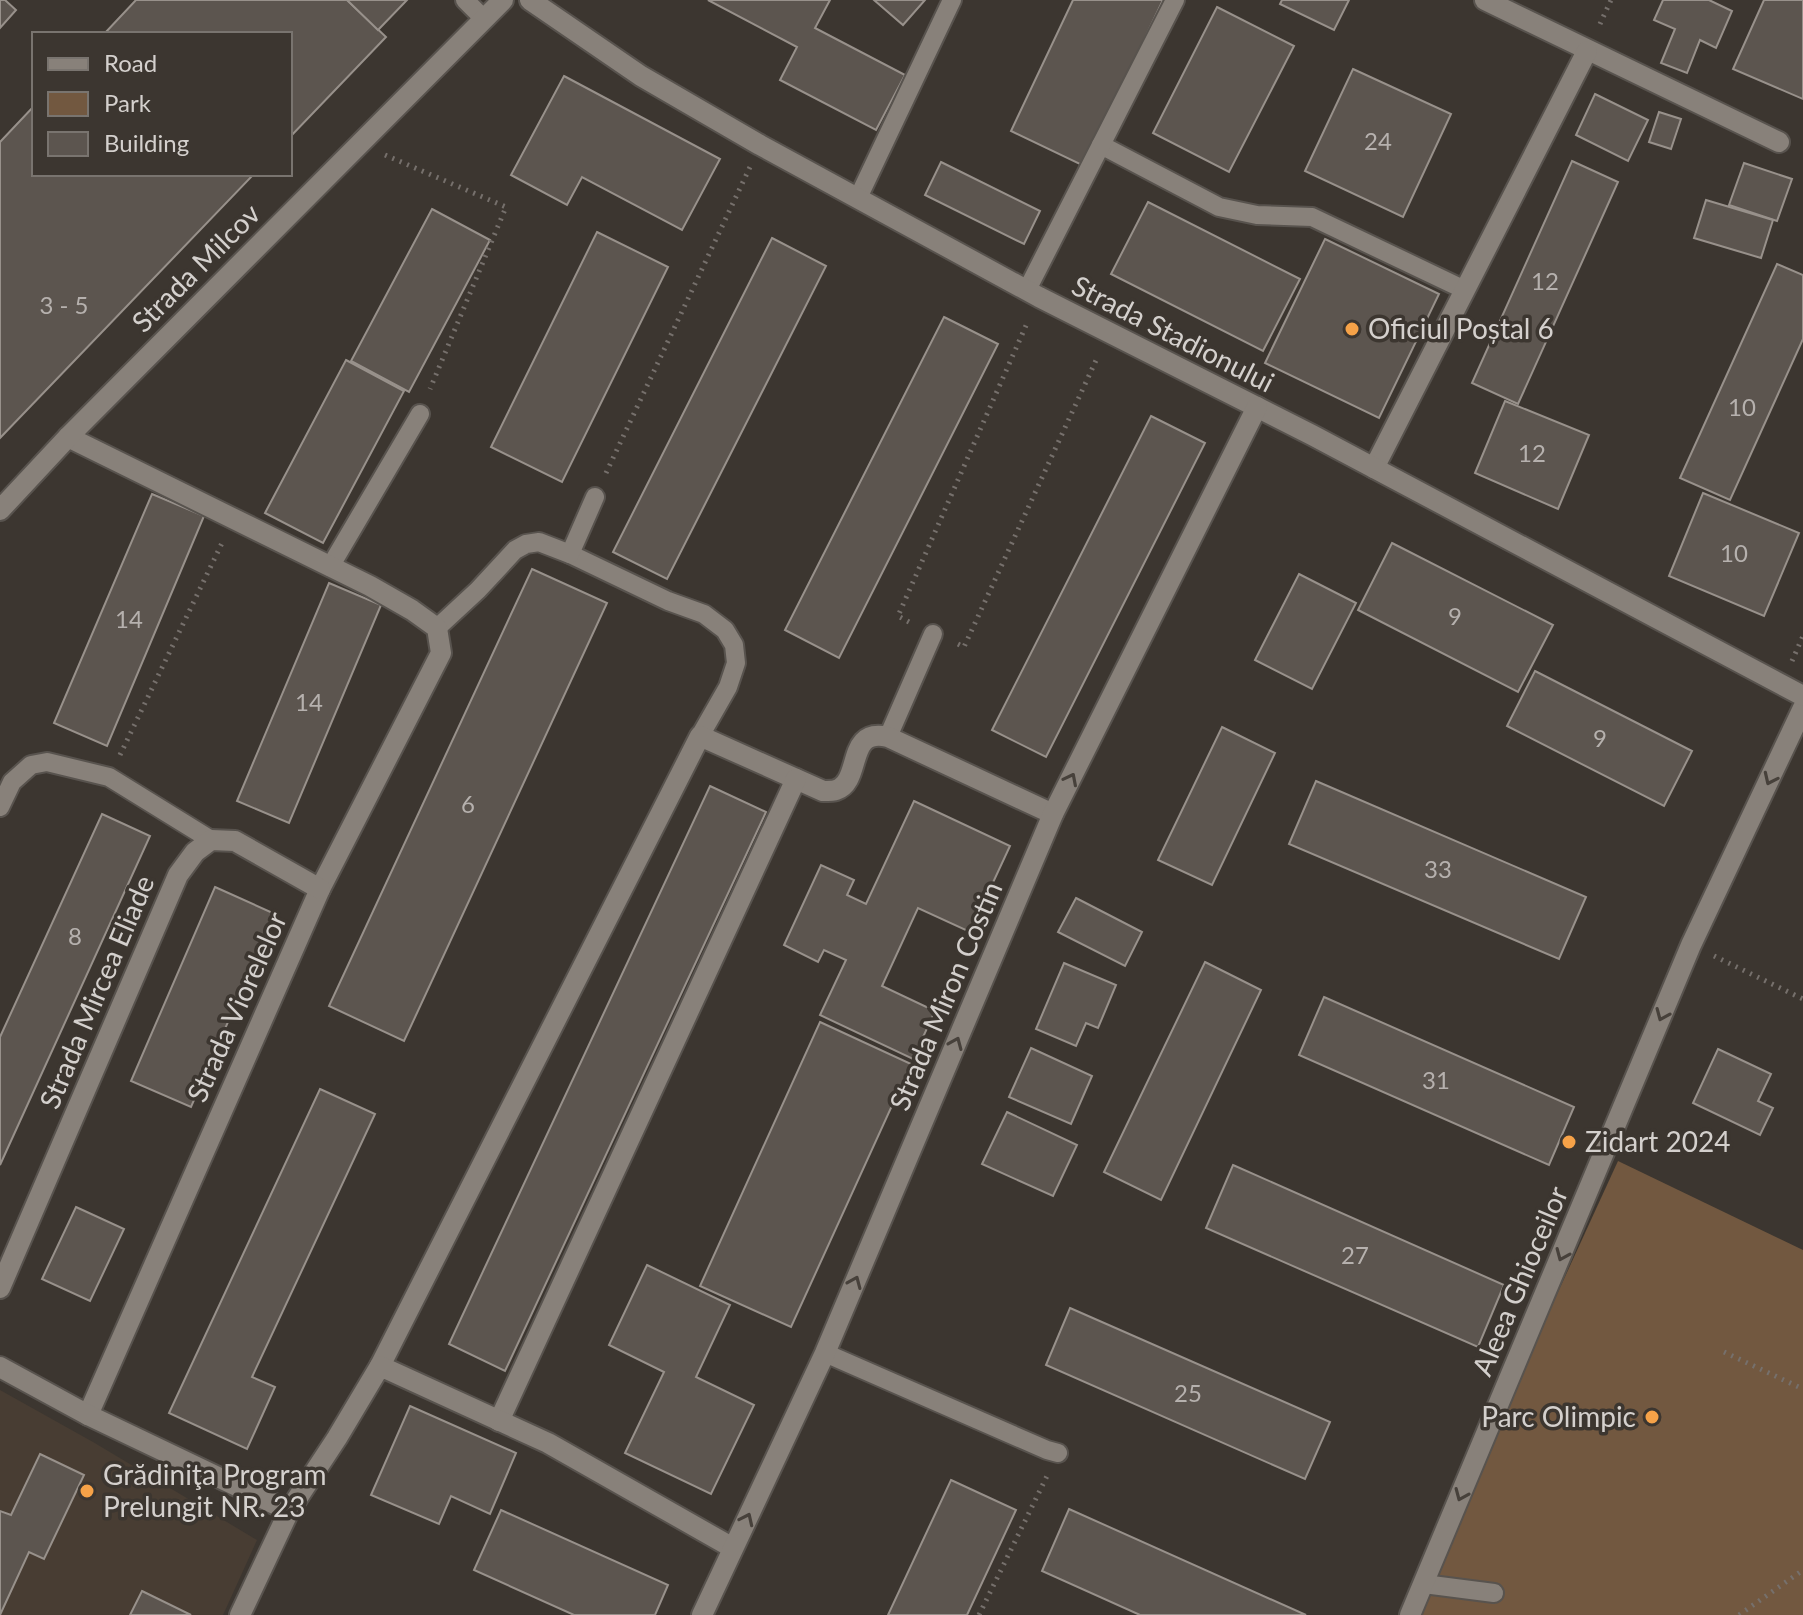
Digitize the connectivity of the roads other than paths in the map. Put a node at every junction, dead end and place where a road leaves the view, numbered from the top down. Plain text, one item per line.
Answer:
1 (465, 0) edge
2 (503, 0) edge
3 (530, 0) edge
4 (952, 0) edge
5 (1175, 0) edge
6 (1485, 0) edge
7 (484, 19) junction
8 (1587, 51) junction
9 (1779, 142) dead end
10 (1101, 145) junction
11 (858, 198) junction
12 (1465, 290) junction
13 (1033, 294) junction
14 (1257, 407) junction
15 (420, 414) road end
16 (68, 437) junction
17 (1374, 468) junction
18 (595, 497) road end
19 (0, 510) edge
20 (570, 554) junction
21 (330, 567) junction
22 (437, 628) junction
23 (933, 634) road end
24 (1803, 696) edge
25 (1803, 708) edge
26 (700, 736) junction
27 (888, 737) junction
28 (796, 779) junction
29 (0, 807) edge
30 (1053, 814) junction
31 (211, 840) junction
32 (320, 889) junction
33 (0, 1288) edge
34 (825, 1353) junction
35 (380, 1366) junction
36 (0, 1367) edge
37 (88, 1415) junction
38 (499, 1421) junction
39 (1058, 1453) road end
40 (289, 1511) junction
41 (733, 1548) junction
42 (1424, 1584) junction
43 (1494, 1593) dead end
44 (240, 1615) edge
45 (702, 1615) edge
46 (1410, 1615) edge

1 - 7 lane
2 - 7 street, Strada Milcov
3 - 11 street, Strada Stadionului
4 - 11 lane
5 - 10 lane
6 - 8 street
7 - 16 street, Strada Milcov
8 - 9 street
8 - 12 street
10 - 12 lane
10 - 13 lane
11 - 13 street, Strada Stadionului
12 - 17 street
13 - 14 street, Strada Stadionului
14 - 17 street, Strada Stadionului
30 -> 14 street, Strada Miron Costin
15 - 21 lane
16 - 19 street, Strada Milcov
16 - 21 street
17 - 24 street, Strada Stadionului
18 - 20 lane
20 - 22 lane
20 - 26 lane
21 - 22 street
22 - 32 street, Strada Viorelelor
23 - 27 lane
25 -> 42 street, Aleea Ghioceilor
26 - 28 street
26 - 35 street
27 - 28 street
27 - 30 street
28 - 38 street
29 - 31 lane
34 -> 30 street, Strada Miron Costin
31 - 32 street
31 - 33 street, Strada Mircea Eliade
32 - 37 street, Strada Viorelelor
34 - 39 lane
41 -> 34 street, Strada Miron Costin
35 - 38 street
35 - 40 street
36 - 37 street
37 - 40 street
38 - 41 street
40 - 44 street
41 - 45 street, Strada Miron Costin
42 - 43 lane
42 - 46 street, Aleea Ghioceilor

